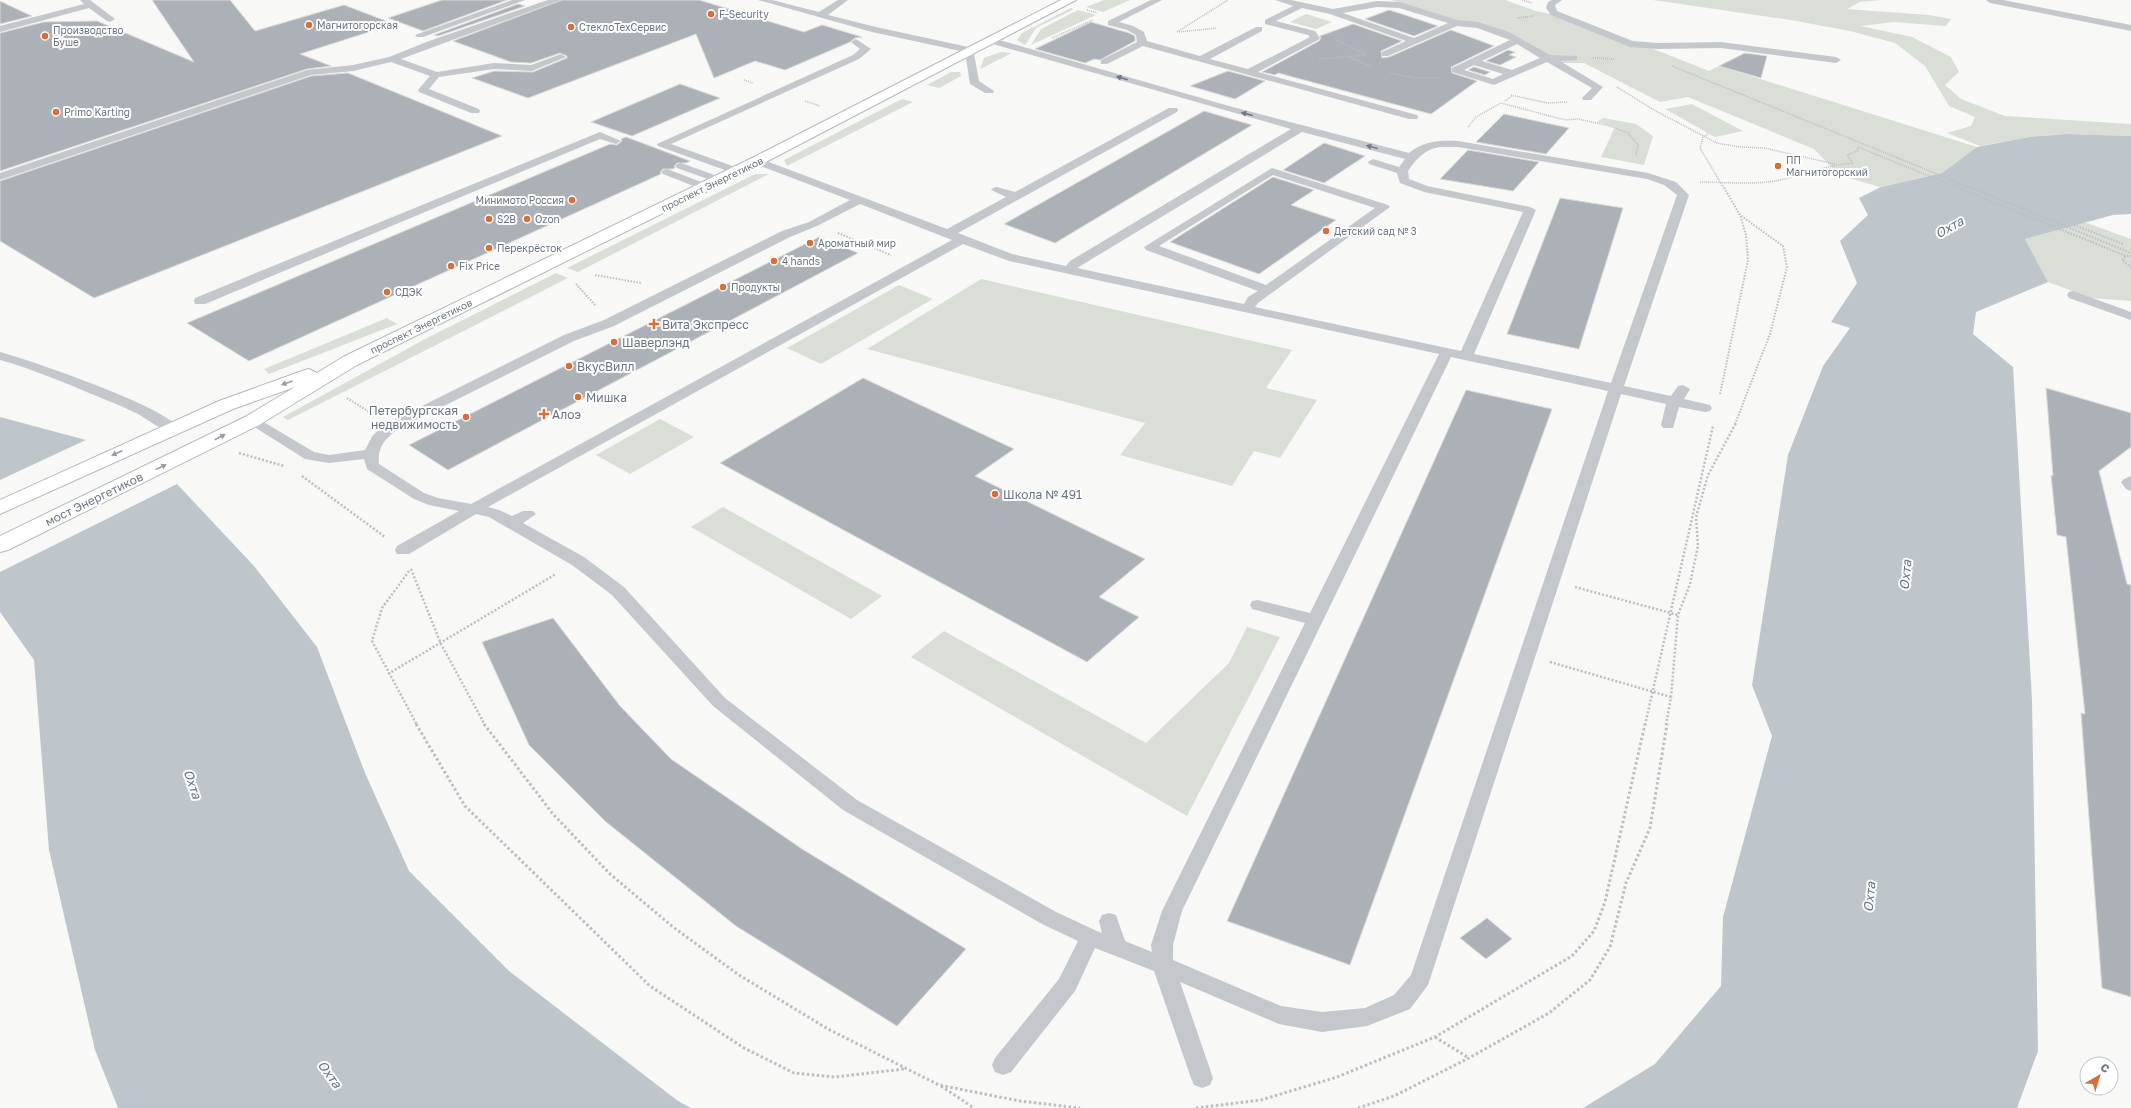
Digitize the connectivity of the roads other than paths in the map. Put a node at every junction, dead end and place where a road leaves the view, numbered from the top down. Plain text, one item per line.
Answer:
1 (521, 0) edge
2 (557, 0) edge
3 (762, 0) edge
4 (844, 0) edge
5 (1070, 0) edge
6 (1158, 0) edge
7 (1279, 0) edge
8 (1558, 0) edge
9 (1990, 0) edge
10 (87, 2) edge
11 (1302, 5) junction
12 (1333, 12) junction
13 (821, 15) junction
14 (110, 19) dead end
15 (1456, 23) junction
16 (2131, 28) edge
17 (0, 29) edge
18 (1259, 29) dead end
19 (420, 35) dead end
20 (989, 40) junction
21 (1415, 41) junction
22 (1516, 41) junction
23 (856, 42) dead end
24 (1142, 43) junction
25 (970, 50) junction
26 (1385, 54) dead end
27 (561, 57) dead end
28 (1202, 58) junction
29 (1547, 58) junction
30 (1574, 58) dead end
31 (392, 59) junction
32 (1836, 60) dead end
33 (1473, 61) junction
34 (1104, 62) dead end
35 (1250, 72) junction
36 (1513, 74) junction
37 (436, 75) junction
38 (989, 91) dead end
39 (1587, 98) dead end
40 (1173, 110) dead end
41 (475, 111) dead end
42 (1413, 118) dead end
43 (1300, 128) junction
44 (586, 140) junction
45 (616, 141) dead end
46 (603, 147) dead end
47 (1410, 157) junction
48 (757, 161) junction
49 (1373, 162) dead end
50 (681, 166) dead end
51 (737, 171) junction
52 (1402, 171) junction
53 (666, 172) dead end
54 (0, 177) edge
55 (712, 184) junction
56 (997, 190) dead end
57 (1017, 197) junction
58 (860, 200) junction
59 (940, 219) dead end
60 (927, 226) junction
61 (948, 234) junction
62 (962, 239) junction
63 (1069, 270) junction
64 (1267, 290) junction
65 (2073, 295) dead end
66 (200, 301) dead end
67 (1247, 309) junction
68 (2131, 316) edge
69 (1447, 352) junction
70 (0, 356) edge
71 (1466, 356) junction
72 (350, 361) junction
73 (1617, 389) junction
74 (1683, 389) dead end
75 (1673, 402) junction
76 (1710, 413) road end
77 (252, 421) junction
78 (1668, 425) dead end
79 (172, 428) junction
80 (188, 454) joint
81 (370, 454) junction
82 (2131, 481) edge
83 (2131, 486) edge
84 (0, 508) edge
85 (472, 510) junction
86 (0, 545) edge
87 (403, 550) road end
88 (1258, 605) dead end
89 (1315, 620) junction
90 (1109, 921) dead end
91 (1090, 937) junction
92 (1116, 947) junction
93 (1163, 965) junction
94 (1003, 1065) dead end
95 (1202, 1078) dead end

1 - 19 lane
2 - 31 lane
3 - 13 lane
4 - 13 lane
5 - 20 main road, проспект Энергетиков
6 - 24 lane
7 - 11 lane
8 - 32 lane
9 - 16 lane
10 - 14 lane
10 - 17 lane
11 - 12 lane
11 - 35 lane
12 - 15 lane
12 - 21 lane
13 - 25 lane
15 - 21 lane
15 - 22 lane
18 - 28 lane
20 - 25 main road, проспект Энергетиков
43 -> 20 lane
21 - 26 lane
22 - 29 lane
22 - 33 lane
23 - 51 lane
24 - 28 lane
24 - 34 lane
25 - 38 lane
25 - 48 main road, проспект Энергетиков
27 - 37 lane
28 - 35 lane
29 - 30 lane
29 - 36 lane
29 - 39 lane
31 - 37 lane
31 - 54 lane
33 - 36 lane
33 - 36 lane
35 - 42 lane
37 - 41 lane
40 - 57 lane
47 -> 43 lane
43 - 63 lane
44 - 45 lane
44 - 46 lane
44 - 66 lane
47 - 52 lane
47 - 73 lane
48 - 51 main road, проспект Энергетиков
48 - 58 lane
49 - 52 lane
50 - 55 lane
51 - 55 main road, проспект Энергетиков
52 - 71 lane
53 - 55 lane
55 - 72 main road, проспект Энергетиков
56 - 57 lane
57 - 61 lane
58 - 60 lane
58 - 81 lane
59 - 60 lane
60 - 61 lane
61 - 62 lane
62 - 63 lane
62 - 85 lane
63 - 67 lane
64 - 64 lane
64 - 67 lane
65 - 68 lane
67 - 69 lane
69 - 71 lane
69 - 89 lane
70 - 79 lane
71 - 73 lane
72 - 77 main road, проспект Энергетиков
72 -> 79 main road, проспект Энергетиков
73 - 75 lane
73 - 93 lane
74 - 75 lane
75 - 76 lane
75 - 78 lane
80 -> 77 main road, проспект Энергетиков
77 - 81 lane
79 -> 84 main road, проспект Энергетиков
86 -> 80 main road, мост Энергетиков
81 - 85 lane
82 - 83 lane
85 - 87 lane
85 - 91 lane
88 - 89 lane
89 - 93 lane
90 - 92 lane
91 - 92 lane
91 - 94 lane
92 - 93 lane
93 - 95 lane

